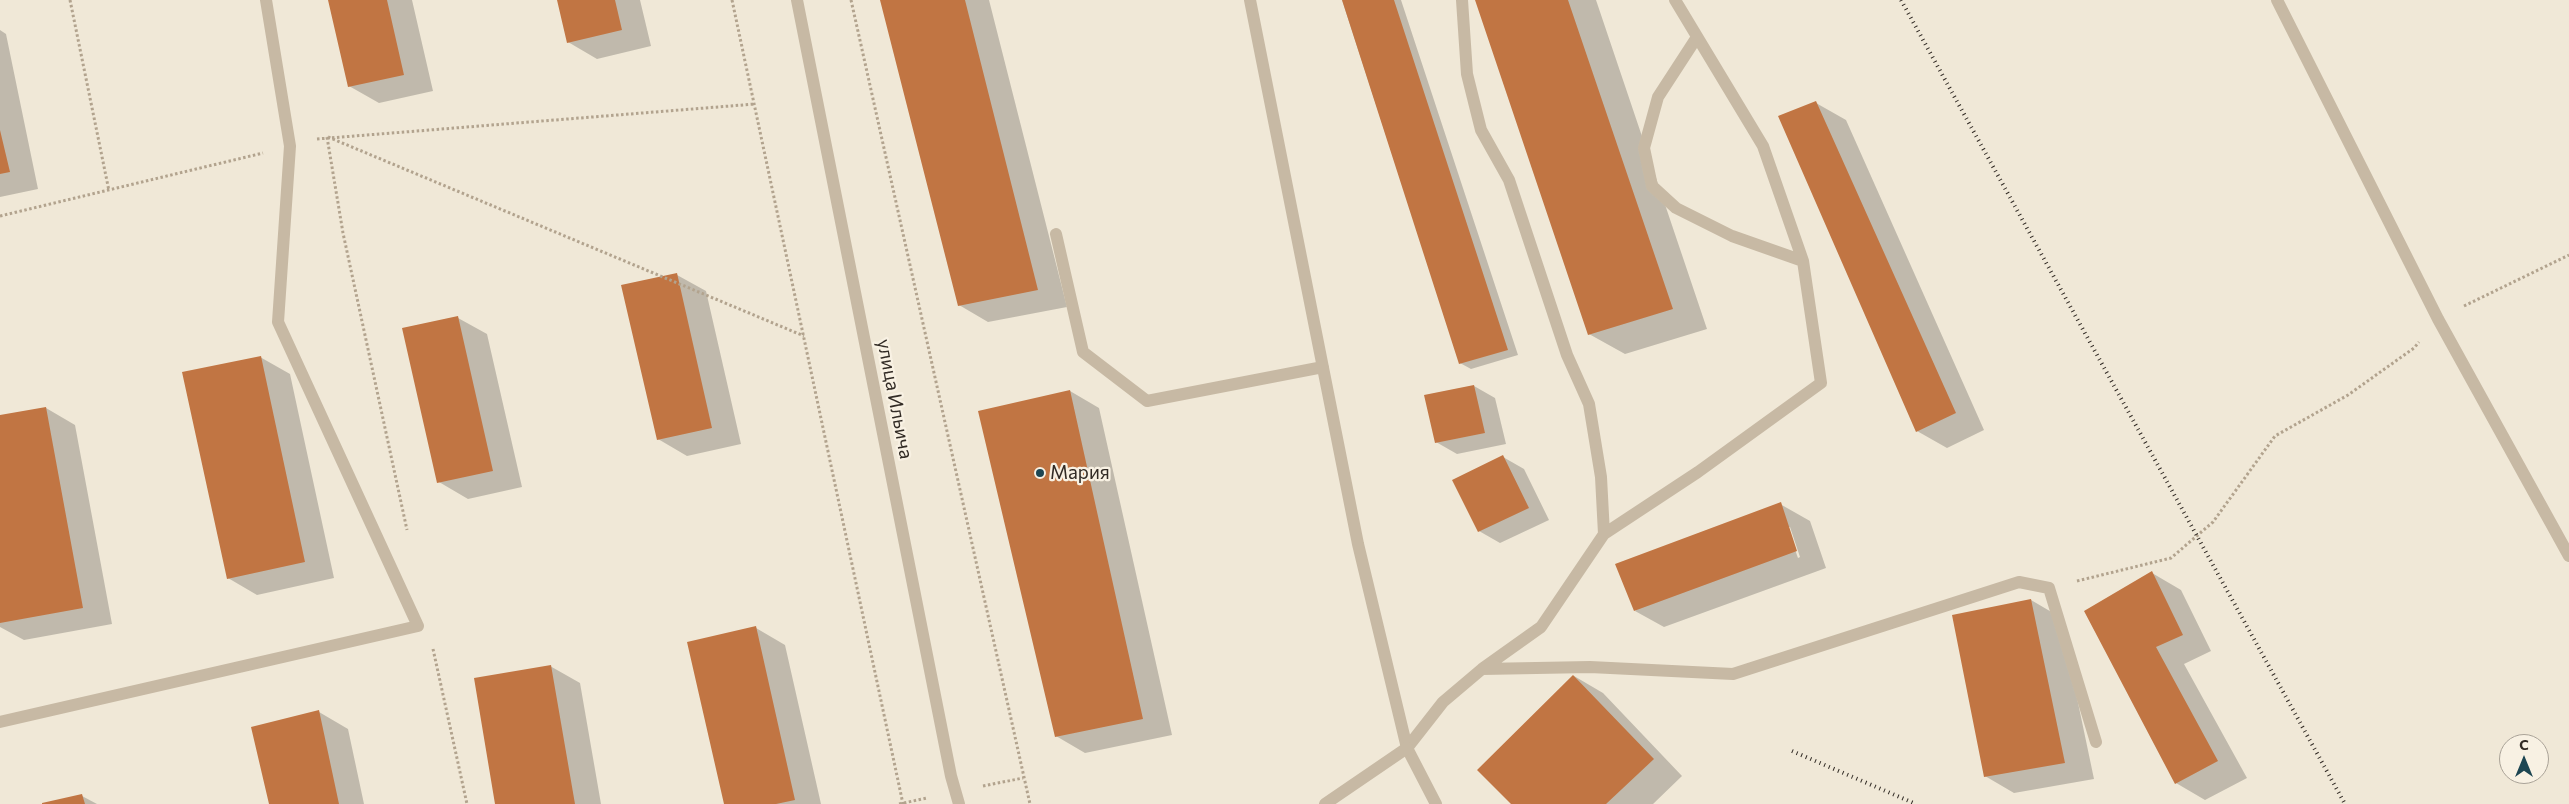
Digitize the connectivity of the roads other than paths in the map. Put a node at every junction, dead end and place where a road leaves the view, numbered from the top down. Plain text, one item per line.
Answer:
1 (266, 0) edge
2 (797, 0) edge
3 (1250, 0) edge
4 (1462, 0) edge
5 (1675, 0) edge
6 (2277, 0) edge
7 (1697, 37) junction
8 (1056, 234) dead end
9 (1803, 261) junction
10 (1323, 367) junction
11 (1604, 534) junction
12 (2569, 556) edge
13 (1482, 669) junction
14 (0, 722) edge
15 (2096, 742) dead end
16 (1407, 748) junction
17 (959, 804) edge
18 (1326, 804) edge
19 (1436, 804) edge

1 - 14 street
2 - 17 street, улица Ильича
3 - 10 street
4 - 11 street
5 - 7 street
6 - 12 street
7 - 9 street
7 - 9 street
8 - 10 street
9 - 11 street
10 - 16 street
11 - 13 street
13 - 15 street
13 - 16 street
16 - 18 street
16 - 19 street

